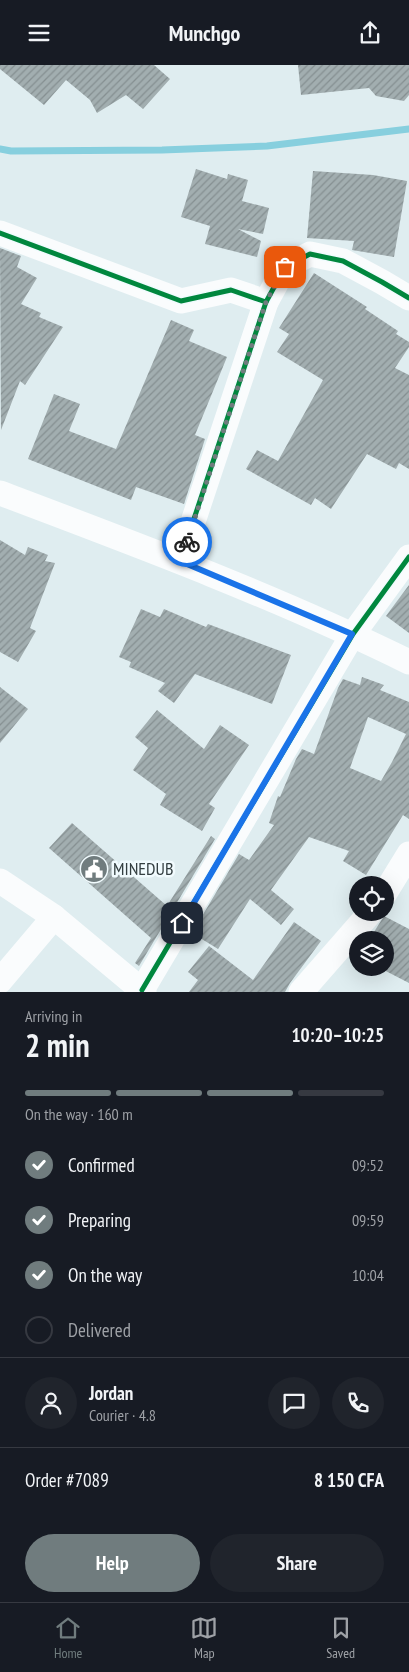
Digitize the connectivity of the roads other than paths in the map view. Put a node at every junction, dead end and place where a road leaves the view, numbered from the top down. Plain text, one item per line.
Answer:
1 (0, 233) edge
2 (409, 298) edge
3 (266, 302) junction
4 (0, 493) edge
5 (409, 557) edge
6 (180, 561) junction
7 (352, 634) junction
8 (409, 662) edge
9 (409, 854) edge
10 (394, 878) edge
11 (0, 881) edge
12 (54, 917) junction
13 (363, 921) edge
14 (0, 981) edge
15 (143, 991) edge
16 (301, 992) edge

1 - 3 street
2 - 3 street
3 - 6 street
4 - 6 street
5 - 7 street
6 - 7 street
7 - 8 street
7 - 15 street
9 - 10 street
11 - 12 street
12 - 14 street
12 - 15 street
13 - 16 street

